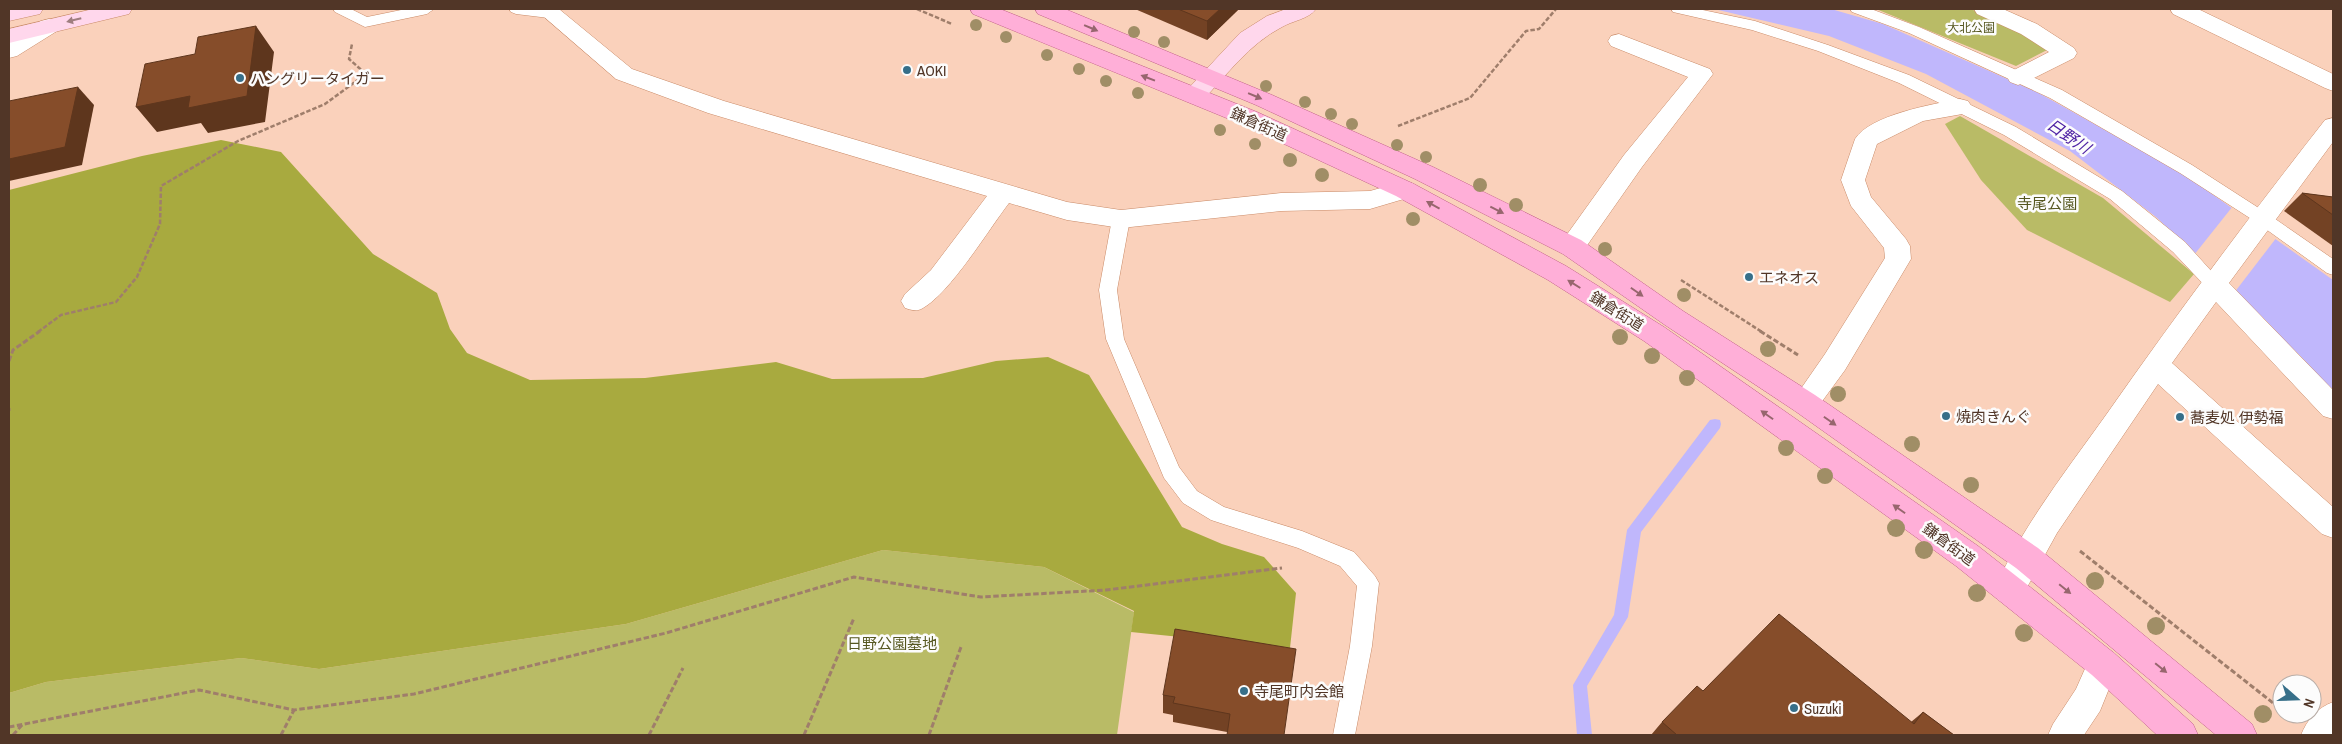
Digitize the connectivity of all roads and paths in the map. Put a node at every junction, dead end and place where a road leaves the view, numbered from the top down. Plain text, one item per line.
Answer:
1 (32, 9) edge
2 (121, 9) edge
3 (340, 9) edge
4 (427, 9) edge
5 (516, 9) edge
6 (917, 9) edge
7 (981, 9) edge
8 (1046, 9) edge
9 (1305, 9) edge
10 (1556, 9) edge
11 (1678, 9) edge
12 (1856, 9) edge
13 (1985, 9) edge
14 (2181, 9) edge
15 (547, 11) edge
16 (9, 14) edge
17 (365, 22) junction
18 (953, 24) dead end
19 (49, 26) junction
20 (9, 36) edge
21 (1619, 41) dead end
22 (9, 51) edge
23 (2018, 77) junction
24 (2333, 84) edge
25 (1202, 87) junction
26 (1960, 106) junction
27 (2333, 126) edge
28 (1395, 127) dead end
29 (1405, 190) junction
30 (1003, 192) junction
31 (1121, 219) junction
32 (2261, 220) junction
33 (1572, 247) junction
34 (2333, 268) edge
35 (2214, 284) junction
36 (914, 302) dead end
37 (9, 361) edge
38 (2156, 365) junction
39 (1805, 403) junction
40 (2333, 408) edge
41 (2333, 525) edge
42 (2027, 558) junction
43 (1289, 567) dead end
44 (2009, 590) junction
45 (854, 618) dead end
46 (2124, 637) junction
47 (961, 647) dead end
48 (2103, 664) junction
49 (683, 668) dead end
50 (294, 710) junction
51 (2333, 718) edge
52 (23, 724) junction
53 (9, 727) edge
54 (13, 735) edge
55 (281, 735) edge
56 (649, 735) edge
57 (804, 735) edge
58 (929, 735) edge
59 (1344, 735) edge
60 (2065, 735) edge
61 (2181, 735) edge
62 (2240, 735) edge
63 (2318, 735) edge

1 - 16 street
2 -> 19 street
3 - 17 lane
4 - 17 lane
5 - 15 lane
6 - 18 path
25 -> 7 main road, 鎌倉街道
8 -> 25 main road, 鎌倉街道
9 - 25 street
10 - 28 path
11 - 26 lane
12 - 23 lane
13 - 23 street
14 - 24 street
15 - 30 street
17 - 37 path
19 - 20 street
19 - 22 street
21 - 33 street
23 - 32 lane
25 - 29 main road, 鎌倉街道
25 -> 33 main road, 鎌倉街道
26 - 35 lane
26 - 39 street
27 - 32 street
29 - 31 street
44 -> 29 main road, 鎌倉街道
30 - 31 street
30 - 36 street
31 - 59 lane
32 - 34 lane
32 - 35 street
33 -> 39 main road, 鎌倉街道
35 - 38 street
35 - 40 street
38 - 41 street
38 - 42 street
39 -> 42 main road, 鎌倉街道
42 - 44 street
42 -> 46 main road, 鎌倉街道
43 - 50 path
44 - 48 main road, 鎌倉街道
45 - 57 path
46 - 48 street
46 -> 62 main road, 鎌倉街道
47 - 58 path
48 - 60 street
48 - 61 main road, 鎌倉街道
49 - 56 path
50 - 52 path
50 - 55 path
51 - 63 street
52 - 53 path
52 - 54 path

